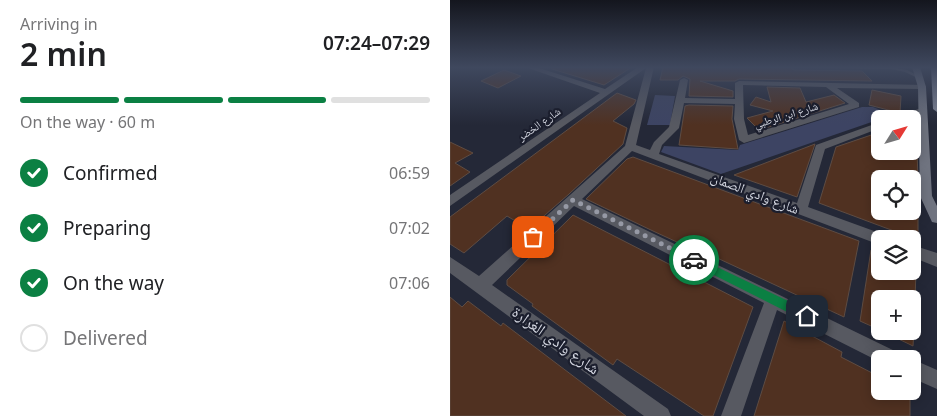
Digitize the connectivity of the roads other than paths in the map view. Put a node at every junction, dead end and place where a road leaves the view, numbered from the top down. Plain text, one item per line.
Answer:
1 (589, 86) edge
2 (614, 86) edge
3 (645, 86) edge
4 (683, 86) edge
5 (739, 86) edge
6 (830, 86) edge
7 (922, 86) edge
8 (936, 86) edge
9 (606, 92) junction
10 (680, 100) junction
11 (739, 102) junction
12 (937, 109) edge
13 (923, 110) joint
14 (921, 125) edge
15 (871, 128) edge
16 (924, 129) junction
17 (630, 147) junction
18 (653, 155) junction
19 (573, 200) junction
20 (450, 201) edge
21 (801, 210) junction
22 (937, 218) edge
23 (871, 236) edge
24 (921, 254) edge
25 (937, 260) edge
26 (450, 264) edge
27 (480, 286) junction
28 (773, 299) junction
29 (875, 350) edge
30 (921, 372) edge
31 (937, 380) edge
32 (661, 416) edge
33 (731, 416) edge

1 - 9 street
2 - 9 street, شارع الخضر
3 - 17 street
4 - 10 street
5 - 11 street, شارع ابن الرطبي
6 - 11 street, شارع ابن الرطبي
7 - 13 main road
8 - 12 main road
9 - 20 street, شارع الخضر
10 - 11 street
10 - 18 street
13 - 16 main road
14 - 16 street
15 - 21 street
16 - 22 main road
17 - 18 street, شارع وادي الصمان
17 - 19 street
18 - 21 street, شارع وادي الصمان
19 - 27 street
19 - 28 street
21 - 23 street, شارع وادي الصمان
24 - 25 street
26 - 27 street, شارع وادي الغرارة
27 - 32 street, شارع وادي الغرارة
28 - 29 street
28 - 33 street
30 - 31 street

